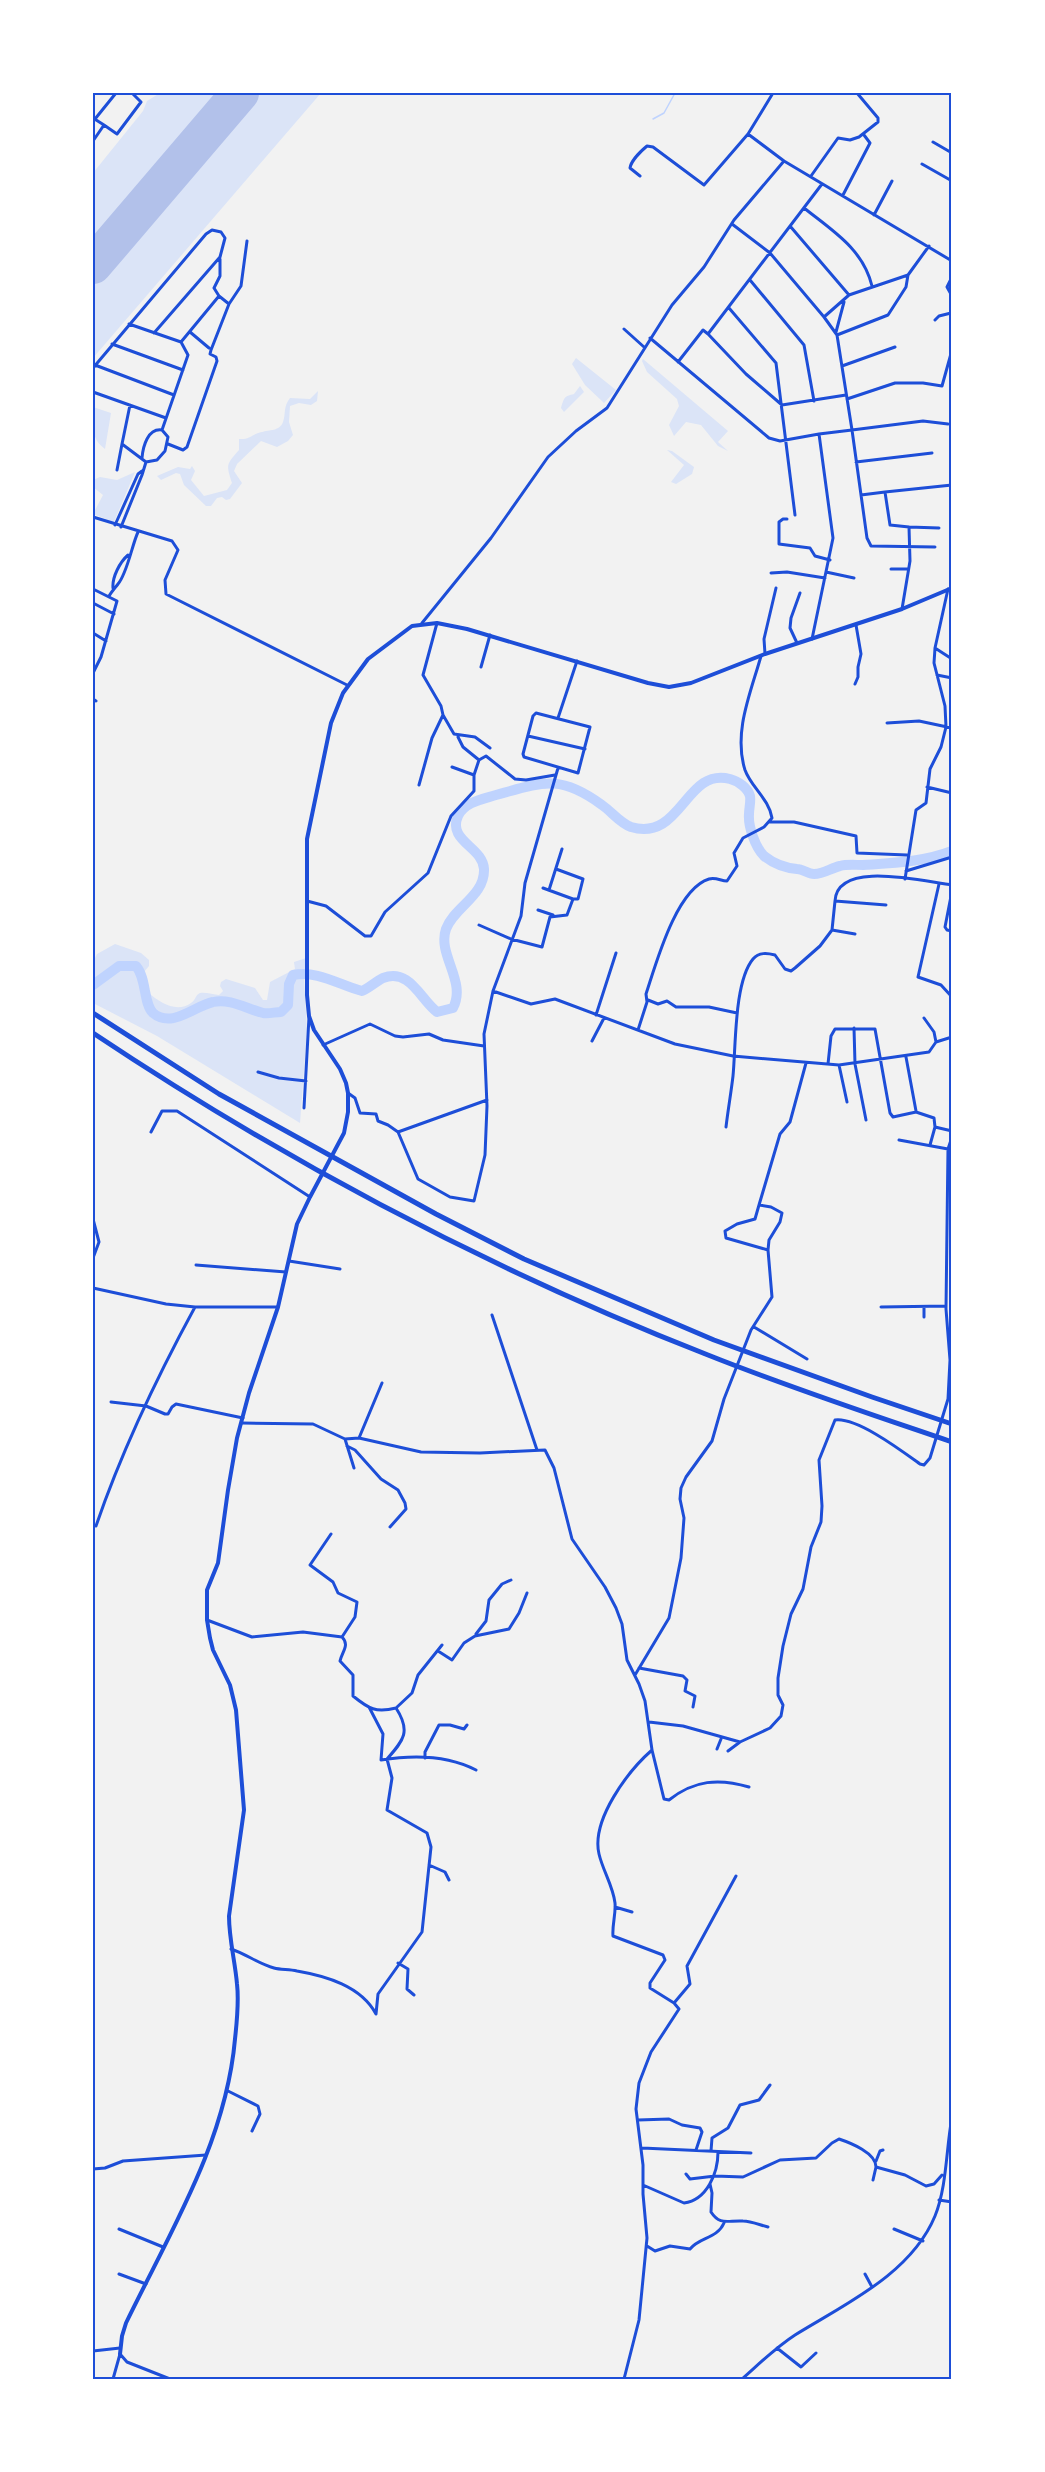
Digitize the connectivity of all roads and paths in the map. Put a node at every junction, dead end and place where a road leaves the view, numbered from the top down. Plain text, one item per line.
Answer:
1 (116, 93) edge
2 (132, 93) edge
3 (773, 93) edge
4 (857, 93) edge
5 (94, 118) edge
6 (104, 125) junction
7 (748, 134) junction
8 (864, 135) junction
9 (93, 141) edge
10 (933, 142) dead end
11 (952, 153) edge
12 (784, 161) junction
13 (921, 164) dead end
14 (640, 176) dead end
15 (811, 176) junction
16 (892, 181) dead end
17 (952, 181) edge
18 (822, 184) junction
19 (843, 196) junction
20 (804, 208) junction
21 (874, 215) junction
22 (732, 224) junction
23 (790, 226) junction
24 (247, 241) dead end
25 (929, 246) junction
26 (770, 253) junction
27 (220, 257) junction
28 (952, 261) edge
29 (908, 274) junction
30 (952, 277) edge
31 (750, 280) junction
32 (872, 286) junction
33 (219, 296) junction
34 (849, 296) junction
35 (844, 301) junction
36 (229, 304) junction
37 (729, 308) junction
38 (824, 317) junction
39 (935, 320) dead end
40 (129, 324) junction
41 (624, 329) dead end
42 (190, 332) junction
43 (154, 333) junction
44 (708, 334) junction
45 (837, 334) junction
46 (650, 338) junction
47 (182, 342) junction
48 (112, 344) junction
49 (644, 347) junction
50 (895, 347) dead end
51 (209, 348) dead end
52 (952, 350) edge
53 (678, 362) junction
54 (842, 366) junction
55 (94, 367) edge
56 (183, 370) junction
57 (93, 392) edge
58 (174, 394) junction
59 (846, 397) junction
60 (814, 401) junction
61 (130, 405) junction
62 (782, 405) junction
63 (166, 418) junction
64 (948, 424) dead end
65 (162, 430) junction
66 (852, 430) junction
67 (819, 434) junction
68 (786, 439) junction
69 (122, 444) junction
70 (168, 444) junction
71 (932, 453) dead end
72 (142, 458) junction
73 (146, 462) junction
74 (856, 462) junction
75 (117, 470) dead end
76 (142, 471) junction
77 (952, 485) edge
78 (885, 492) junction
79 (860, 495) junction
80 (795, 515) dead end
81 (93, 517) edge
82 (787, 519) dead end
83 (114, 525) junction
84 (121, 527) junction
85 (909, 527) junction
86 (939, 528) dead end
87 (138, 532) junction
88 (909, 548) junction
89 (935, 548) dead end
90 (129, 555) junction
91 (830, 560) junction
92 (891, 569) dead end
93 (908, 569) junction
94 (826, 572) junction
95 (771, 573) dead end
96 (825, 578) junction
97 (854, 578) dead end
98 (113, 588) junction
99 (776, 588) dead end
100 (950, 589) edge
101 (93, 590) edge
102 (800, 593) dead end
103 (109, 596) junction
104 (93, 603) edge
105 (902, 609) junction
106 (114, 614) junction
107 (422, 623) junction
108 (436, 623) junction
109 (856, 625) junction
110 (93, 633) edge
111 (490, 635) junction
112 (812, 639) junction
113 (105, 641) junction
114 (797, 643) junction
115 (935, 648) junction
116 (763, 655) junction
117 (952, 659) edge
118 (577, 661) junction
119 (93, 663) edge
120 (97, 666) junction
121 (480, 667) dead end
122 (93, 673) edge
123 (936, 675) junction
124 (952, 678) edge
125 (855, 684) dead end
126 (347, 685) junction
127 (443, 715) junction
128 (558, 718) junction
129 (887, 723) dead end
130 (946, 727) junction
131 (952, 728) edge
132 (457, 736) junction
133 (528, 736) junction
134 (490, 748) dead end
135 (585, 749) junction
136 (479, 760) junction
137 (452, 766) dead end
138 (558, 768) junction
139 (474, 775) junction
140 (555, 777) junction
141 (418, 785) dead end
142 (927, 787) junction
143 (952, 794) edge
144 (770, 822) junction
145 (562, 849) dead end
146 (907, 857) junction
147 (952, 857) edge
148 (556, 869) junction
149 (906, 870) junction
150 (905, 879) junction
151 (939, 884) junction
152 (952, 885) edge
153 (543, 888) dead end
154 (549, 890) junction
155 (952, 891) edge
156 (573, 899) junction
157 (308, 901) junction
158 (835, 901) junction
159 (886, 904) dead end
160 (538, 910) dead end
161 (554, 916) junction
162 (479, 925) dead end
163 (832, 930) junction
164 (952, 931) edge
165 (855, 934) dead end
166 (511, 939) junction
167 (616, 953) dead end
168 (493, 991) junction
169 (952, 997) edge
170 (648, 1000) junction
171 (93, 1013) edge
172 (738, 1013) junction
173 (596, 1015) junction
174 (309, 1016) junction
175 (604, 1018) junction
176 (924, 1018) dead end
177 (854, 1028) junction
178 (638, 1031) junction
179 (93, 1033) edge
180 (952, 1037) edge
181 (592, 1041) dead end
182 (936, 1042) junction
183 (322, 1045) junction
184 (484, 1046) junction
185 (733, 1056) junction
186 (906, 1057) junction
187 (880, 1061) junction
188 (806, 1063) junction
189 (855, 1064) junction
190 (828, 1065) junction
191 (839, 1065) junction
192 (258, 1072) dead end
193 (306, 1081) junction
194 (348, 1093) junction
195 (487, 1100) junction
196 (847, 1102) dead end
197 (304, 1108) dead end
198 (916, 1112) junction
199 (866, 1120) dead end
200 (726, 1126) dead end
201 (935, 1127) junction
202 (952, 1131) edge
203 (151, 1132) dead end
204 (398, 1132) junction
205 (952, 1137) edge
206 (899, 1140) dead end
207 (930, 1145) junction
208 (948, 1149) junction
209 (309, 1197) junction
210 (759, 1205) junction
211 (93, 1219) edge
212 (768, 1250) junction
213 (93, 1258) edge
214 (289, 1261) junction
215 (196, 1265) dead end
216 (340, 1269) dead end
217 (286, 1272) junction
218 (93, 1288) edge
219 (924, 1306) junction
220 (946, 1306) junction
221 (195, 1307) junction
222 (278, 1307) junction
223 (881, 1307) dead end
224 (492, 1315) dead end
225 (924, 1317) dead end
226 (754, 1327) junction
227 (807, 1359) dead end
228 (382, 1383) dead end
229 (111, 1402) dead end
230 (146, 1406) junction
231 (243, 1418) junction
232 (241, 1423) junction
233 (952, 1424) edge
234 (359, 1438) junction
235 (345, 1439) junction
236 (952, 1442) edge
237 (347, 1446) junction
238 (537, 1450) junction
239 (354, 1468) dead end
240 (96, 1526) dead end
241 (390, 1527) dead end
242 (331, 1534) dead end
243 (511, 1580) dead end
244 (526, 1593) dead end
245 (207, 1620) junction
246 (475, 1636) junction
247 (342, 1637) junction
248 (442, 1645) dead end
249 (438, 1651) junction
250 (639, 1668) junction
251 (635, 1675) junction
252 (368, 1707) junction
253 (693, 1707) dead end
254 (396, 1708) junction
255 (649, 1722) junction
256 (467, 1725) dead end
257 (721, 1739) junction
258 (740, 1742) junction
259 (717, 1749) dead end
260 (652, 1750) junction
261 (728, 1751) dead end
262 (425, 1758) junction
263 (387, 1759) junction
264 (476, 1770) dead end
265 (749, 1787) dead end
266 (429, 1865) junction
267 (736, 1876) dead end
268 (449, 1880) dead end
269 (615, 1907) junction
270 (632, 1912) dead end
271 (231, 1949) junction
272 (398, 1963) junction
273 (378, 1994) junction
274 (414, 1995) dead end
275 (367, 2000) junction
276 (674, 2003) junction
277 (770, 2085) dead end
278 (228, 2091) junction
279 (952, 2117) edge
280 (638, 2120) junction
281 (252, 2131) dead end
282 (642, 2148) junction
283 (696, 2150) junction
284 (883, 2150) dead end
285 (711, 2151) junction
286 (718, 2152) junction
287 (751, 2153) dead end
288 (206, 2155) junction
289 (876, 2161) junction
290 (876, 2167) junction
291 (93, 2169) edge
292 (686, 2174) dead end
293 (943, 2174) junction
294 (715, 2176) junction
295 (873, 2180) dead end
296 (710, 2184) junction
297 (643, 2185) junction
298 (939, 2200) junction
299 (952, 2202) edge
300 (724, 2223) junction
301 (768, 2227) dead end
302 (119, 2229) dead end
303 (894, 2229) dead end
304 (923, 2241) junction
305 (647, 2245) junction
306 (163, 2247) junction
307 (119, 2274) dead end
308 (865, 2274) dead end
309 (146, 2284) junction
310 (872, 2288) junction
311 (120, 2348) junction
312 (777, 2348) junction
313 (93, 2351) edge
314 (816, 2353) dead end
315 (120, 2354) junction
316 (112, 2379) edge
317 (170, 2379) edge
318 (624, 2379) edge
319 (742, 2379) edge

1 - 5 street
2 - 6 street
3 - 7 street
4 - 8 street
5 - 6 street
6 - 9 street
7 - 12 street
7 - 14 street
8 - 15 street
8 - 19 street
10 - 11 street
12 - 15 street
12 - 22 street
13 - 17 street
15 - 18 street
16 - 21 street
18 - 19 street
18 - 20 street
19 - 21 street
20 - 23 street
20 - 32 street
21 - 25 street
22 - 26 street
22 - 46 street
23 - 26 street
23 - 34 street
24 - 36 street
25 - 28 street
25 - 29 street
26 - 31 street
26 - 38 street
27 - 33 street
27 - 40 street
27 - 43 street
29 - 32 street
29 - 45 street
30 - 39 street
31 - 37 street
31 - 60 street
32 - 34 street
33 - 36 street
33 - 42 street
34 - 35 street
35 - 38 street
35 - 45 street
36 - 70 street
37 - 44 street
37 - 62 street
38 - 45 street
40 - 43 street
40 - 48 street
41 - 49 street
42 - 47 street
42 - 51 street
43 - 47 street
44 - 53 street
44 - 62 street
45 - 54 street
46 - 49 street
46 - 53 street
47 - 56 street
48 - 55 street
48 - 56 street
49 - 107 street
50 - 54 street
52 - 59 street
53 - 68 street
54 - 59 street
55 - 58 street
56 - 58 street
57 - 61 street
58 - 63 street
59 - 60 street
59 - 66 street
60 - 62 street
61 - 63 street
61 - 69 street
62 - 68 street
63 - 65 street
64 - 66 street
65 - 70 street
65 - 72 street
66 - 67 street
66 - 74 street
67 - 68 street
67 - 91 street
68 - 80 street
69 - 72 street
69 - 75 street
70 - 73 street
71 - 74 street
72 - 73 street
73 - 76 street
74 - 79 street
76 - 83 street
76 - 84 street
77 - 78 street
78 - 79 street
78 - 85 street
79 - 88 street
81 - 83 street
82 - 91 street
83 - 84 street
84 - 87 street
85 - 86 street
85 - 88 street
87 - 90 street
87 - 126 street
88 - 89 street
88 - 93 street
90 - 98 street
90 - 98 street
91 - 94 street
92 - 93 street
93 - 105 street
94 - 96 street
94 - 97 street
95 - 96 street
96 - 112 street
98 - 103 street
99 - 116 street
100 - 105 street
100 - 115 street
101 - 103 street
102 - 114 street
103 - 106 street
104 - 106 street
105 - 109 street
106 - 113 street
107 - 108 street
107 - 126 street
108 - 111 street
108 - 127 street
109 - 112 street
109 - 125 street
110 - 113 street
111 - 118 street
111 - 121 street
112 - 114 street
113 - 120 street
114 - 116 street
115 - 117 street
115 - 123 street
116 - 118 street
116 - 144 street
118 - 128 street
119 - 120 street
120 - 122 street
123 - 124 street
123 - 130 street
126 - 157 street
127 - 132 street
127 - 141 street
128 - 133 street
128 - 135 street
129 - 130 street
130 - 131 street
130 - 142 street
132 - 134 street
132 - 136 street
133 - 135 street
133 - 138 street
135 - 138 street
136 - 139 street
136 - 140 street
137 - 139 street
138 - 140 street
139 - 157 street
140 - 166 street
142 - 143 street
142 - 146 street
144 - 146 street
144 - 170 street
145 - 148 street
146 - 149 street
147 - 149 street
148 - 154 street
148 - 156 street
149 - 150 street
150 - 151 street
150 - 158 street
151 - 152 street
151 - 169 street
153 - 154 street
154 - 156 street
155 - 164 street
156 - 161 street
157 - 174 street
158 - 159 street
158 - 163 street
160 - 161 street
161 - 166 street
162 - 166 street
163 - 165 street
163 - 172 street
166 - 168 street
167 - 173 street
168 - 173 street
168 - 184 street
170 - 172 street
170 - 178 street
171 - 233 highway
172 - 185 street
173 - 175 street
174 - 183 street
174 - 193 street
175 - 178 street
175 - 181 street
176 - 182 street
177 - 187 street
177 - 189 street
177 - 190 street
178 - 185 street
179 - 236 highway
180 - 182 street
182 - 186 street
183 - 184 street
183 - 194 street
184 - 195 street
185 - 188 street
185 - 200 street
186 - 187 street
186 - 198 street
187 - 189 street
187 - 198 street
188 - 190 street
188 - 210 street
189 - 191 street
189 - 199 street
190 - 191 street
191 - 196 street
192 - 193 street
193 - 197 street
194 - 204 street
194 - 209 street
195 - 204 street
195 - 204 street
198 - 201 street
201 - 202 street
201 - 207 street
203 - 209 street
205 - 208 street
206 - 207 street
207 - 208 street
208 - 220 street
209 - 214 street
210 - 212 street
210 - 212 street
211 - 213 street
212 - 226 street
214 - 216 street
214 - 217 street
215 - 217 street
217 - 222 street
218 - 221 street
219 - 220 street
219 - 223 street
219 - 225 street
220 - 258 street
221 - 222 street
221 - 230 street
222 - 231 street
224 - 238 street
226 - 227 street
226 - 250 street
228 - 234 street
229 - 230 street
230 - 231 street
230 - 240 street
231 - 232 street
232 - 235 street
232 - 245 street
234 - 235 street
234 - 238 street
235 - 237 street
237 - 239 street
237 - 241 street
238 - 251 street
242 - 247 street
243 - 246 street
244 - 246 street
245 - 247 street
245 - 271 street
246 - 249 street
247 - 252 street
248 - 249 street
249 - 254 street
250 - 251 street
250 - 253 street
251 - 255 street
252 - 254 street
252 - 263 street
254 - 263 street
255 - 257 street
255 - 260 street
256 - 262 street
257 - 258 street
257 - 259 street
258 - 261 street
260 - 265 street
260 - 269 street
262 - 263 street
262 - 264 street
263 - 266 street
266 - 268 street
266 - 272 street
267 - 276 street
269 - 270 street
269 - 276 street
271 - 275 street
271 - 278 street
272 - 273 street
272 - 274 street
273 - 275 street
273 - 275 street
276 - 280 street
277 - 285 street
278 - 281 street
278 - 288 street
279 - 293 street
280 - 282 street
280 - 283 street
282 - 283 street
282 - 297 street
283 - 285 street
284 - 289 street
285 - 286 street
286 - 287 street
286 - 294 street
288 - 291 street
288 - 306 street
289 - 290 street
289 - 294 street
290 - 293 street
290 - 295 street
292 - 294 street
293 - 298 street
294 - 296 street
296 - 297 street
296 - 300 street
297 - 305 street
298 - 299 street
298 - 304 street
300 - 301 street
300 - 305 street
302 - 306 street
303 - 304 street
304 - 310 street
305 - 318 street
306 - 309 street
307 - 309 street
308 - 310 street
309 - 311 street
310 - 312 street
311 - 313 street
311 - 315 street
312 - 314 street
312 - 319 street
315 - 316 street
315 - 317 street

